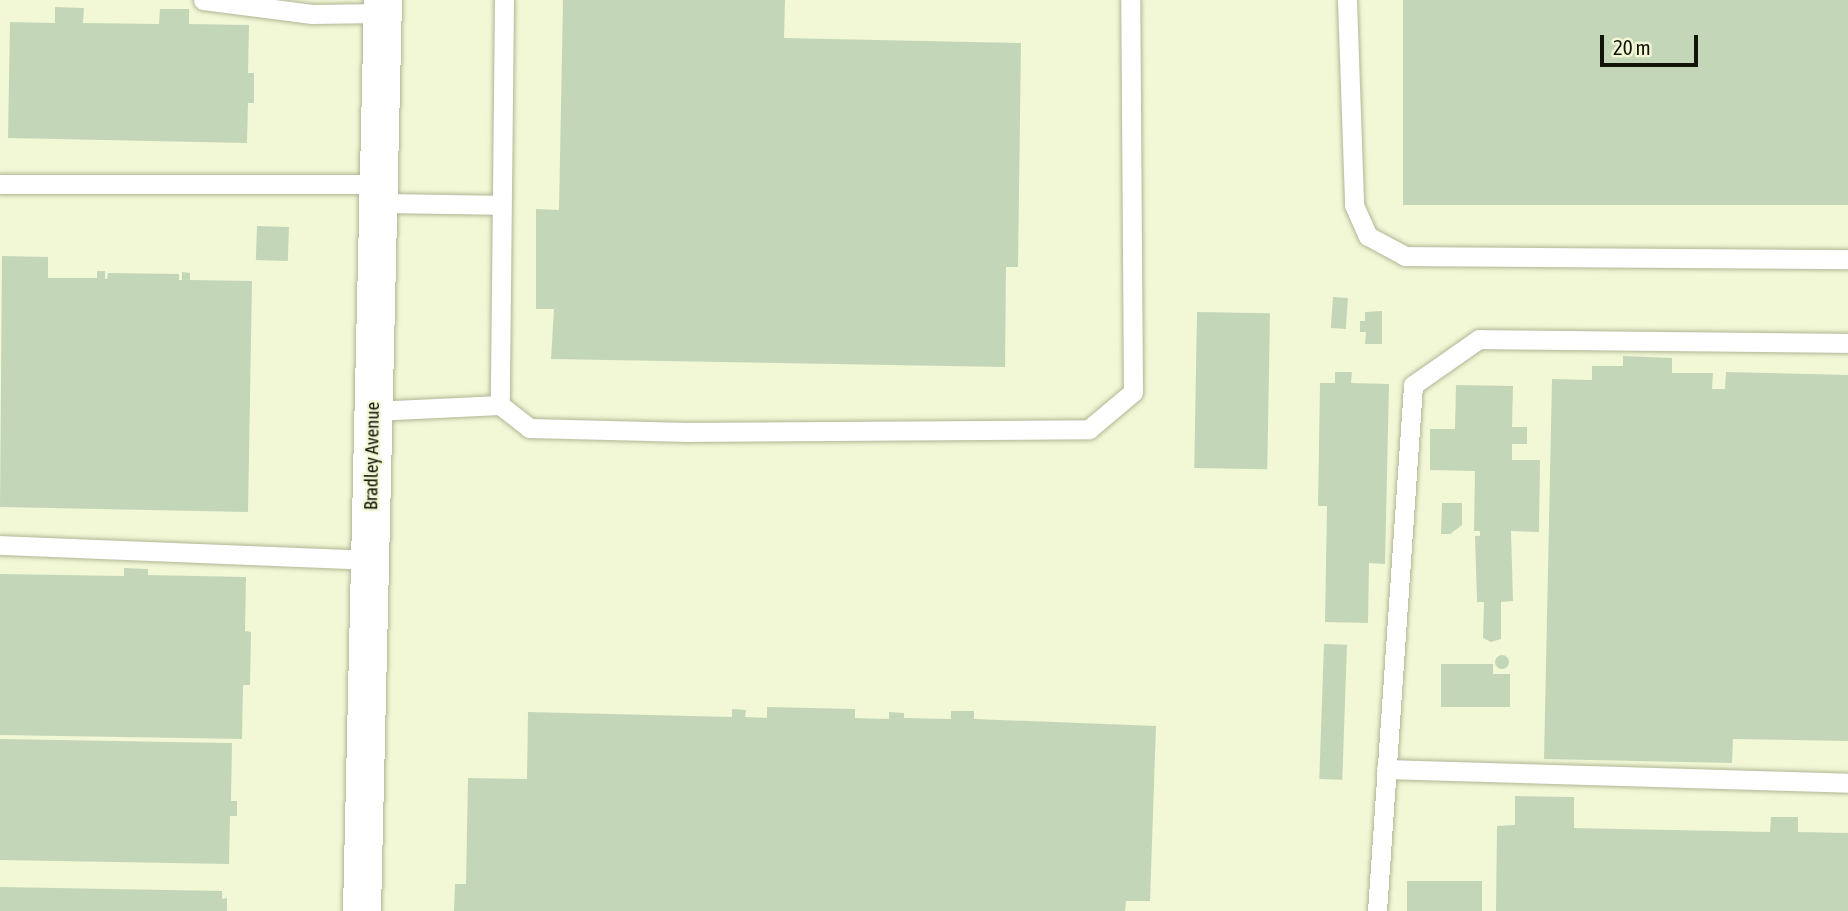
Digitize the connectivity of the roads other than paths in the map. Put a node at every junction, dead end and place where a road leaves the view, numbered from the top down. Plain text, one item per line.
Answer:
1 (203, 0) edge
2 (504, 0) edge
3 (1130, 0) edge
4 (1347, 0) edge
5 (383, 7) edge
6 (0, 184) edge
7 (378, 193) junction
8 (500, 205) junction
9 (1848, 259) edge
10 (1848, 343) edge
11 (500, 405) junction
12 (373, 411) junction
13 (0, 545) edge
14 (370, 560) junction
15 (1386, 769) junction
16 (1848, 782) edge
17 (362, 911) edge
18 (1377, 911) edge

1 - 5 lane
2 - 8 lane
3 - 11 lane
4 - 9 lane
5 - 7 street, Bradley Avenue
6 - 7 lane
7 - 8 lane
7 - 12 street, Bradley Avenue
8 - 11 lane
10 - 15 lane
11 - 12 lane
12 - 14 street, Bradley Avenue
13 - 14 lane
14 - 17 street, Bradley Avenue
15 - 16 lane
15 - 18 lane

